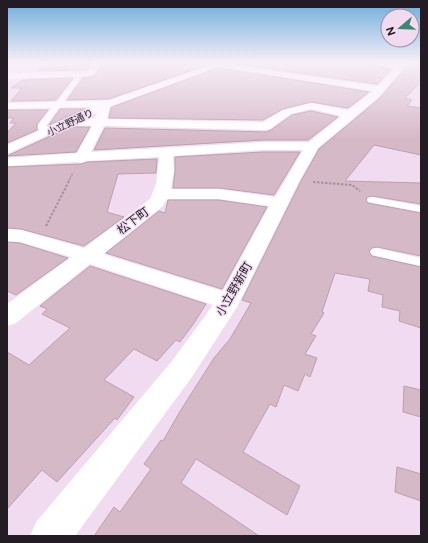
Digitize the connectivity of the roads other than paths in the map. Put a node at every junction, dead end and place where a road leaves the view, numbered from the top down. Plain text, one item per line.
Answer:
1 (70, 88) edge
2 (153, 88) edge
3 (376, 88) edge
4 (380, 89) joint
5 (57, 104) junction
6 (108, 104) junction
7 (7, 106) edge
8 (350, 114) junction
9 (70, 122) junction
10 (100, 122) junction
11 (49, 131) junction
12 (312, 146) junction
13 (166, 152) junction
14 (10, 158) edge
15 (81, 159) junction
16 (162, 194) junction
17 (372, 200) road end
18 (281, 202) junction
19 (421, 209) edge
20 (7, 235) edge
21 (377, 252) dead end
22 (87, 256) junction
23 (421, 262) edge
24 (230, 301) junction
25 (7, 317) edge
26 (50, 536) edge

1 - 5 lane
2 - 6 street, 小立野通り
3 - 4 street
4 - 8 street, 小立野新町
5 - 6 street
5 - 7 street
5 - 11 lane
6 - 9 street, 小立野通り
6 - 10 street
8 - 10 street
8 - 12 street, 小立野新町
9 - 10 street
9 - 11 street, 小立野通り
10 - 15 street
11 - 14 street, 小立野通り
12 - 13 street
12 - 18 street, 小立野新町
13 - 15 street
13 - 16 street
14 - 15 street
16 - 18 street
16 - 22 street, 松下町
17 - 19 lane
18 - 24 street, 小立野新町
20 - 22 street
21 - 23 lane
22 - 24 street
22 - 25 street, 松下町
24 - 26 street, 小立野新町

